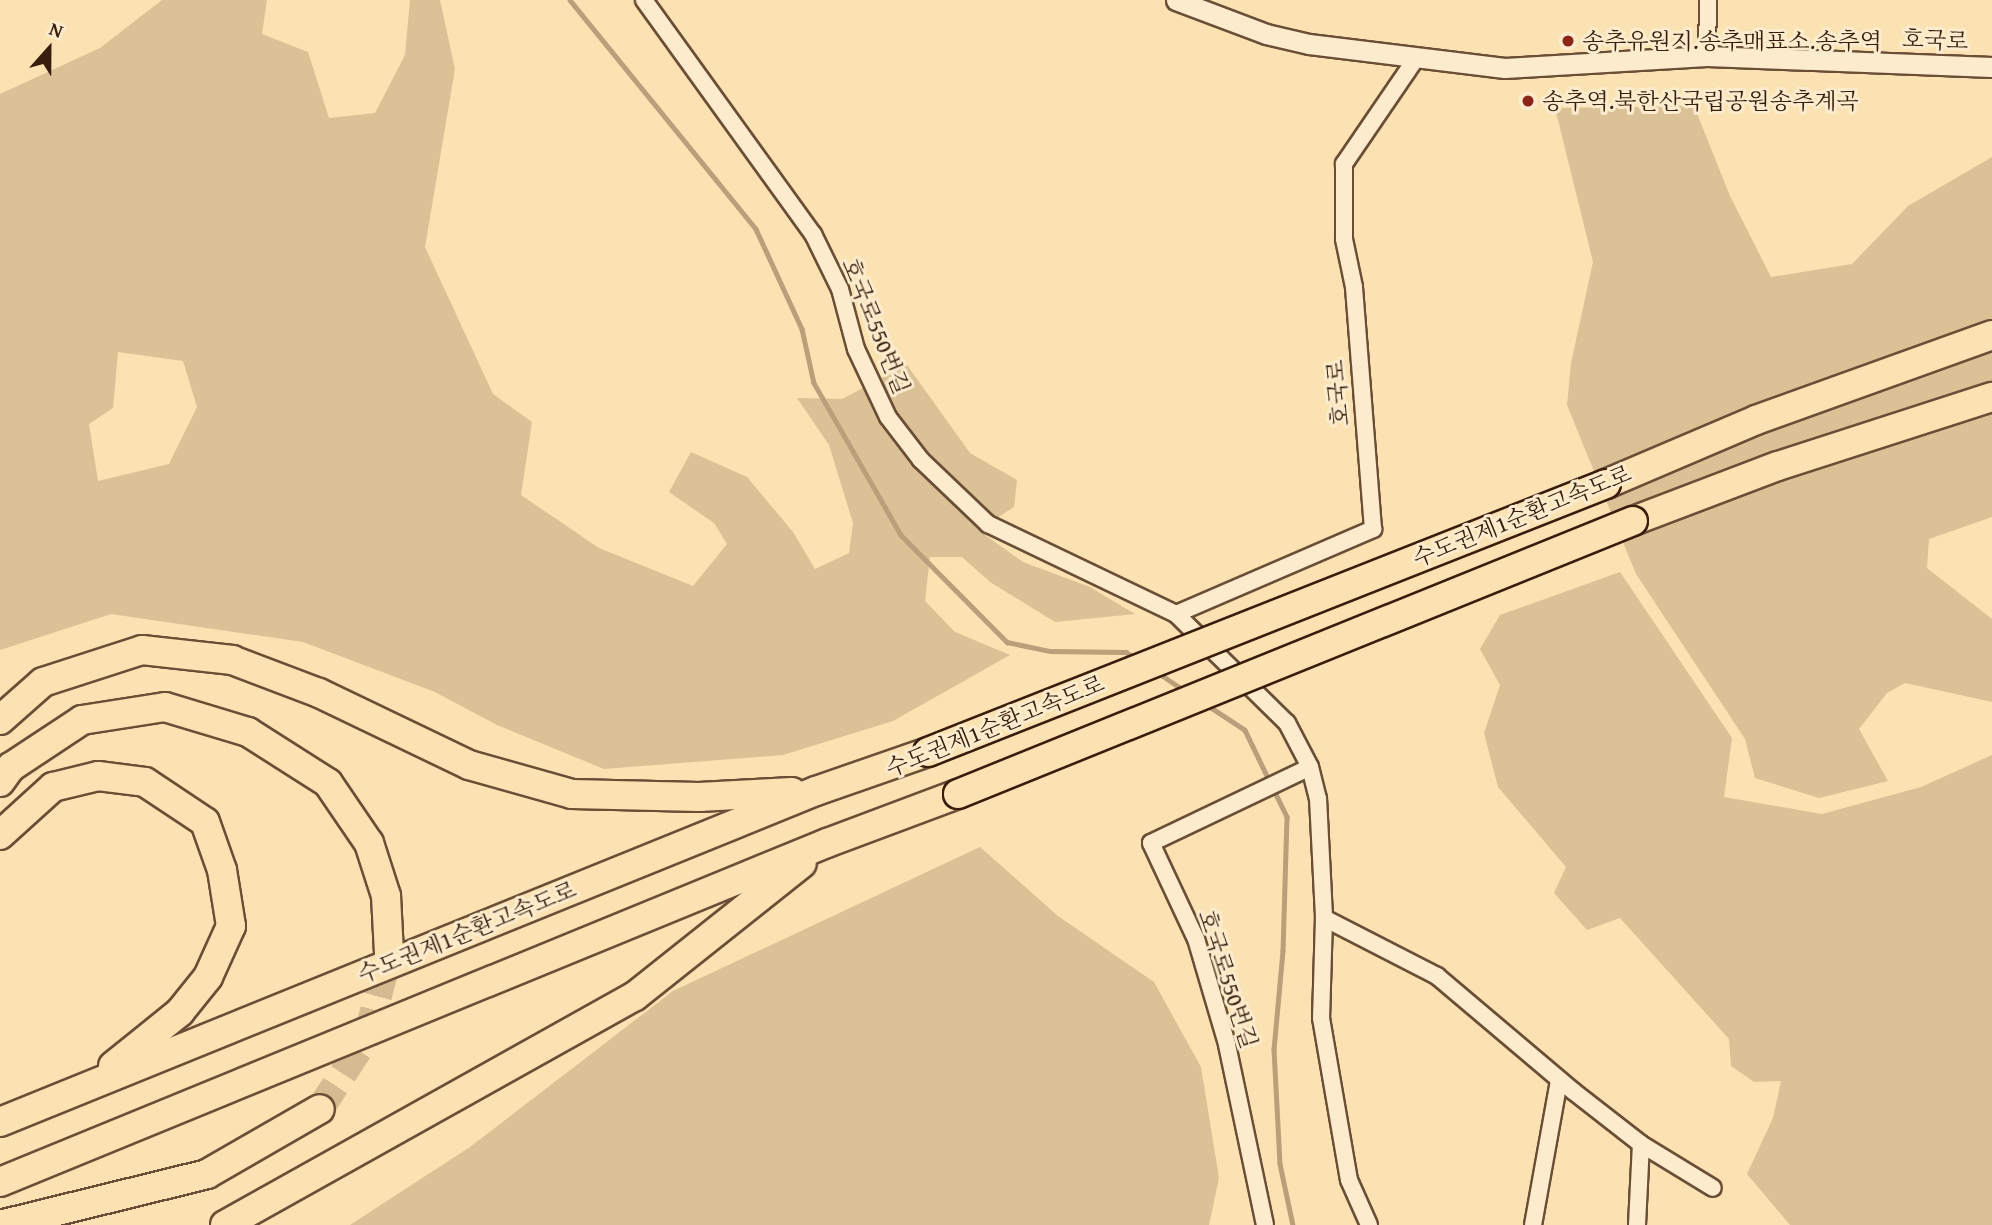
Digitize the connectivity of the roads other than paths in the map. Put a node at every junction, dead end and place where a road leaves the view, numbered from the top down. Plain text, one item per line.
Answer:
1 (644, 0) edge
2 (1176, 0) edge
3 (1708, 0) edge
4 (1707, 56) junction
5 (1415, 60) junction
6 (1992, 67) edge
7 (1992, 335) edge
8 (1992, 397) edge
9 (1175, 614) junction
10 (0, 720) edge
11 (1310, 767) junction
12 (0, 782) edge
13 (816, 791) junction
14 (0, 835) edge
15 (827, 843) junction
16 (1324, 918) junction
17 (388, 954) tunnel mouth
18 (1559, 1080) junction
19 (89, 1085) junction
20 (320, 1109) tunnel mouth
21 (0, 1122) edge
22 (1641, 1144) junction
23 (0, 1182) edge
24 (1713, 1188) dead end
25 (0, 1225) edge
26 (225, 1225) edge
27 (1265, 1225) edge
28 (1369, 1225) edge
29 (1533, 1225) edge
30 (1637, 1225) edge

1 - 9 street, 호국로550번길
2 - 5 street, 호국로
3 - 4 street
4 - 5 street, 호국로
4 - 6 street, 호국로
5 - 9 street, 호국로
7 - 13 highway, 수도권제1순환고속도로, bridge
8 - 15 highway, 수도권제1순환고속도로, bridge
9 - 11 street, 호국로550번길
10 - 13 highway
11 - 16 street, 호국로550번길
11 - 27 street, 호국로550번길
12 - 17 highway
13 - 19 highway, 수도권제1순환고속도로
14 - 19 highway
15 - 23 highway, 수도권제1순환고속도로
15 - 26 highway
16 - 18 street
16 - 28 street, 호국로550번길
18 - 22 street
18 - 29 street
19 - 21 highway, 수도권제1순환고속도로
20 - 25 highway
22 - 24 street
22 - 30 street

